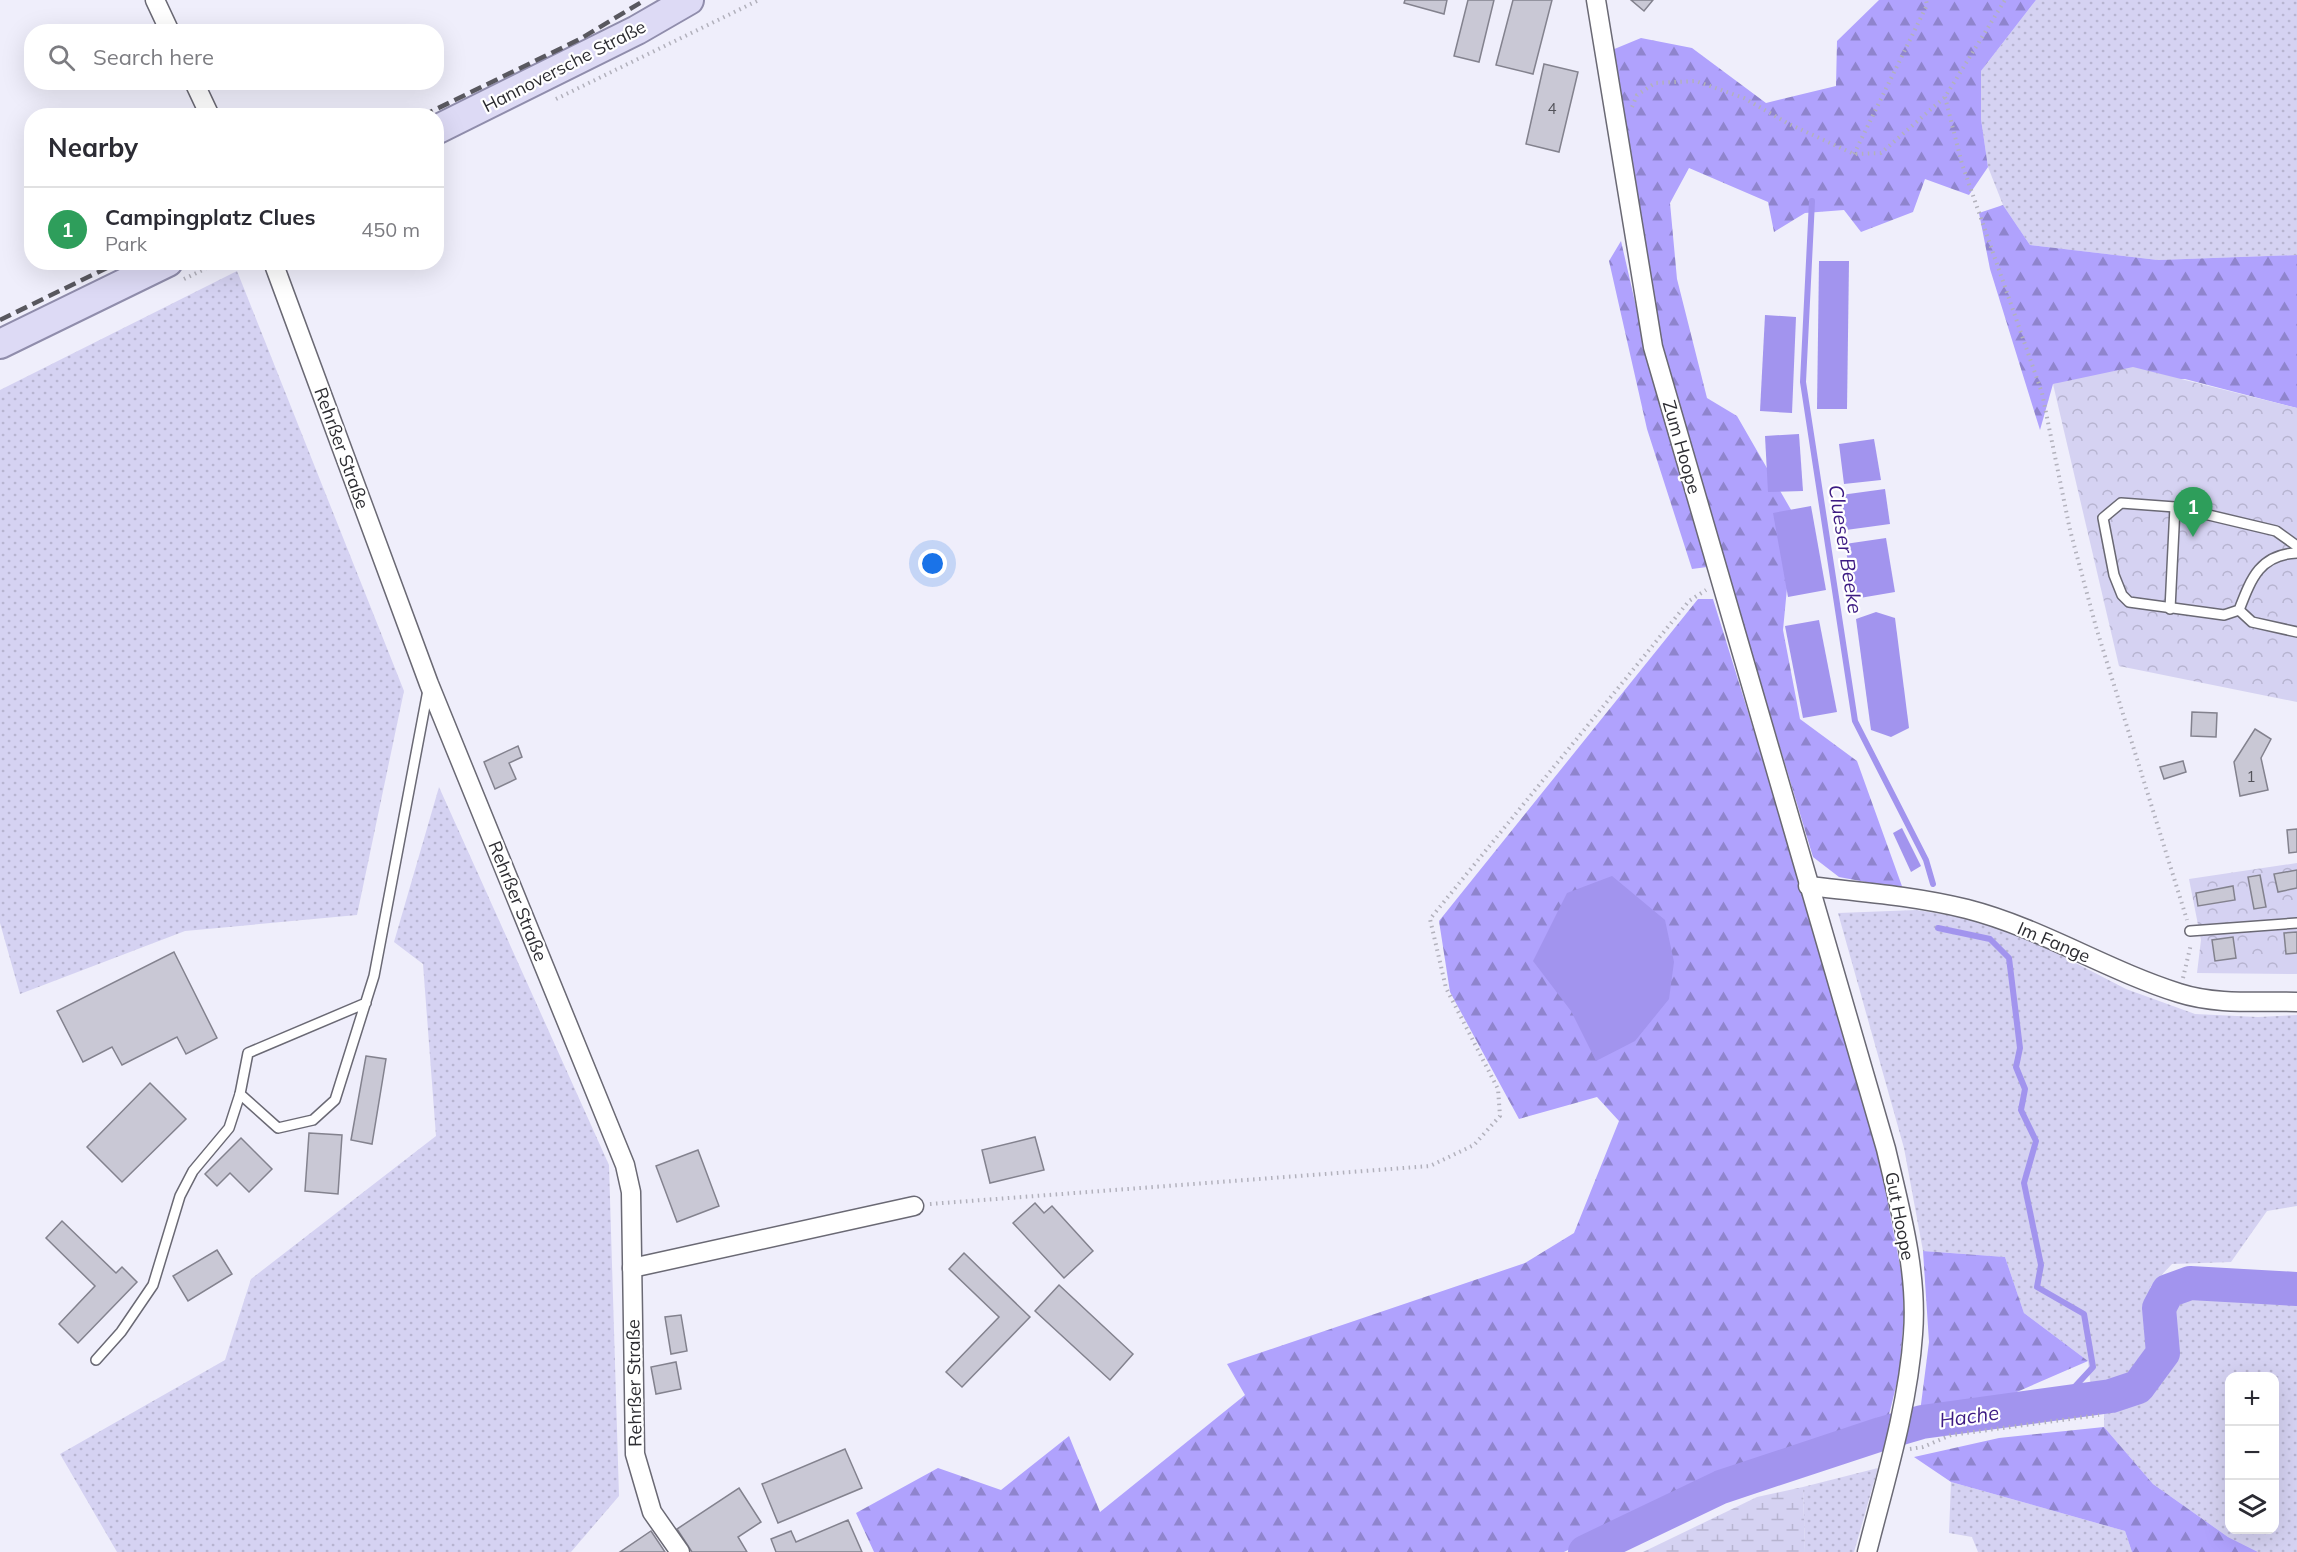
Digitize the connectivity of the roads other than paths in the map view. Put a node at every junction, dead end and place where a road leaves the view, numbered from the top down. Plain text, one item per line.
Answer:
1 (155, 0) edge
2 (689, 0) edge
3 (1596, 0) edge
4 (166, 24) edge
5 (198, 90) edge
6 (206, 108) edge
7 (444, 126) edge
8 (152, 270) edge
9 (276, 270) edge
10 (0, 344) edge
11 (2175, 507) junction
12 (2297, 546) edge
13 (2297, 553) edge
14 (2170, 609) junction
15 (2239, 610) junction
16 (2297, 632) edge
17 (429, 684) junction
18 (1808, 886) junction
19 (2297, 923) edge
20 (2190, 931) road end
21 (2297, 1002) edge
22 (366, 1003) junction
23 (240, 1094) junction
24 (914, 1206) road end
25 (632, 1268) junction
26 (96, 1360) dead end
27 (680, 1552) edge
28 (1867, 1552) edge

1 - 4 street
2 - 7 main road, Hannoversche Straße
3 - 18 street, Zum Hoope
5 - 6 street
8 - 10 main road
9 - 17 street, Rehrßer Straße
11 - 12 lane
11 - 14 lane
11 - 14 lane
13 - 15 lane
14 - 15 lane
15 - 16 lane
17 - 22 lane
17 - 25 street, Rehrßer Straße
18 - 21 street, Im Fange
18 - 28 street, Gut Hoope
19 - 20 lane
22 - 23 lane
22 - 23 lane
23 - 26 lane
24 - 25 street
25 - 27 street, Rehrßer Straße

